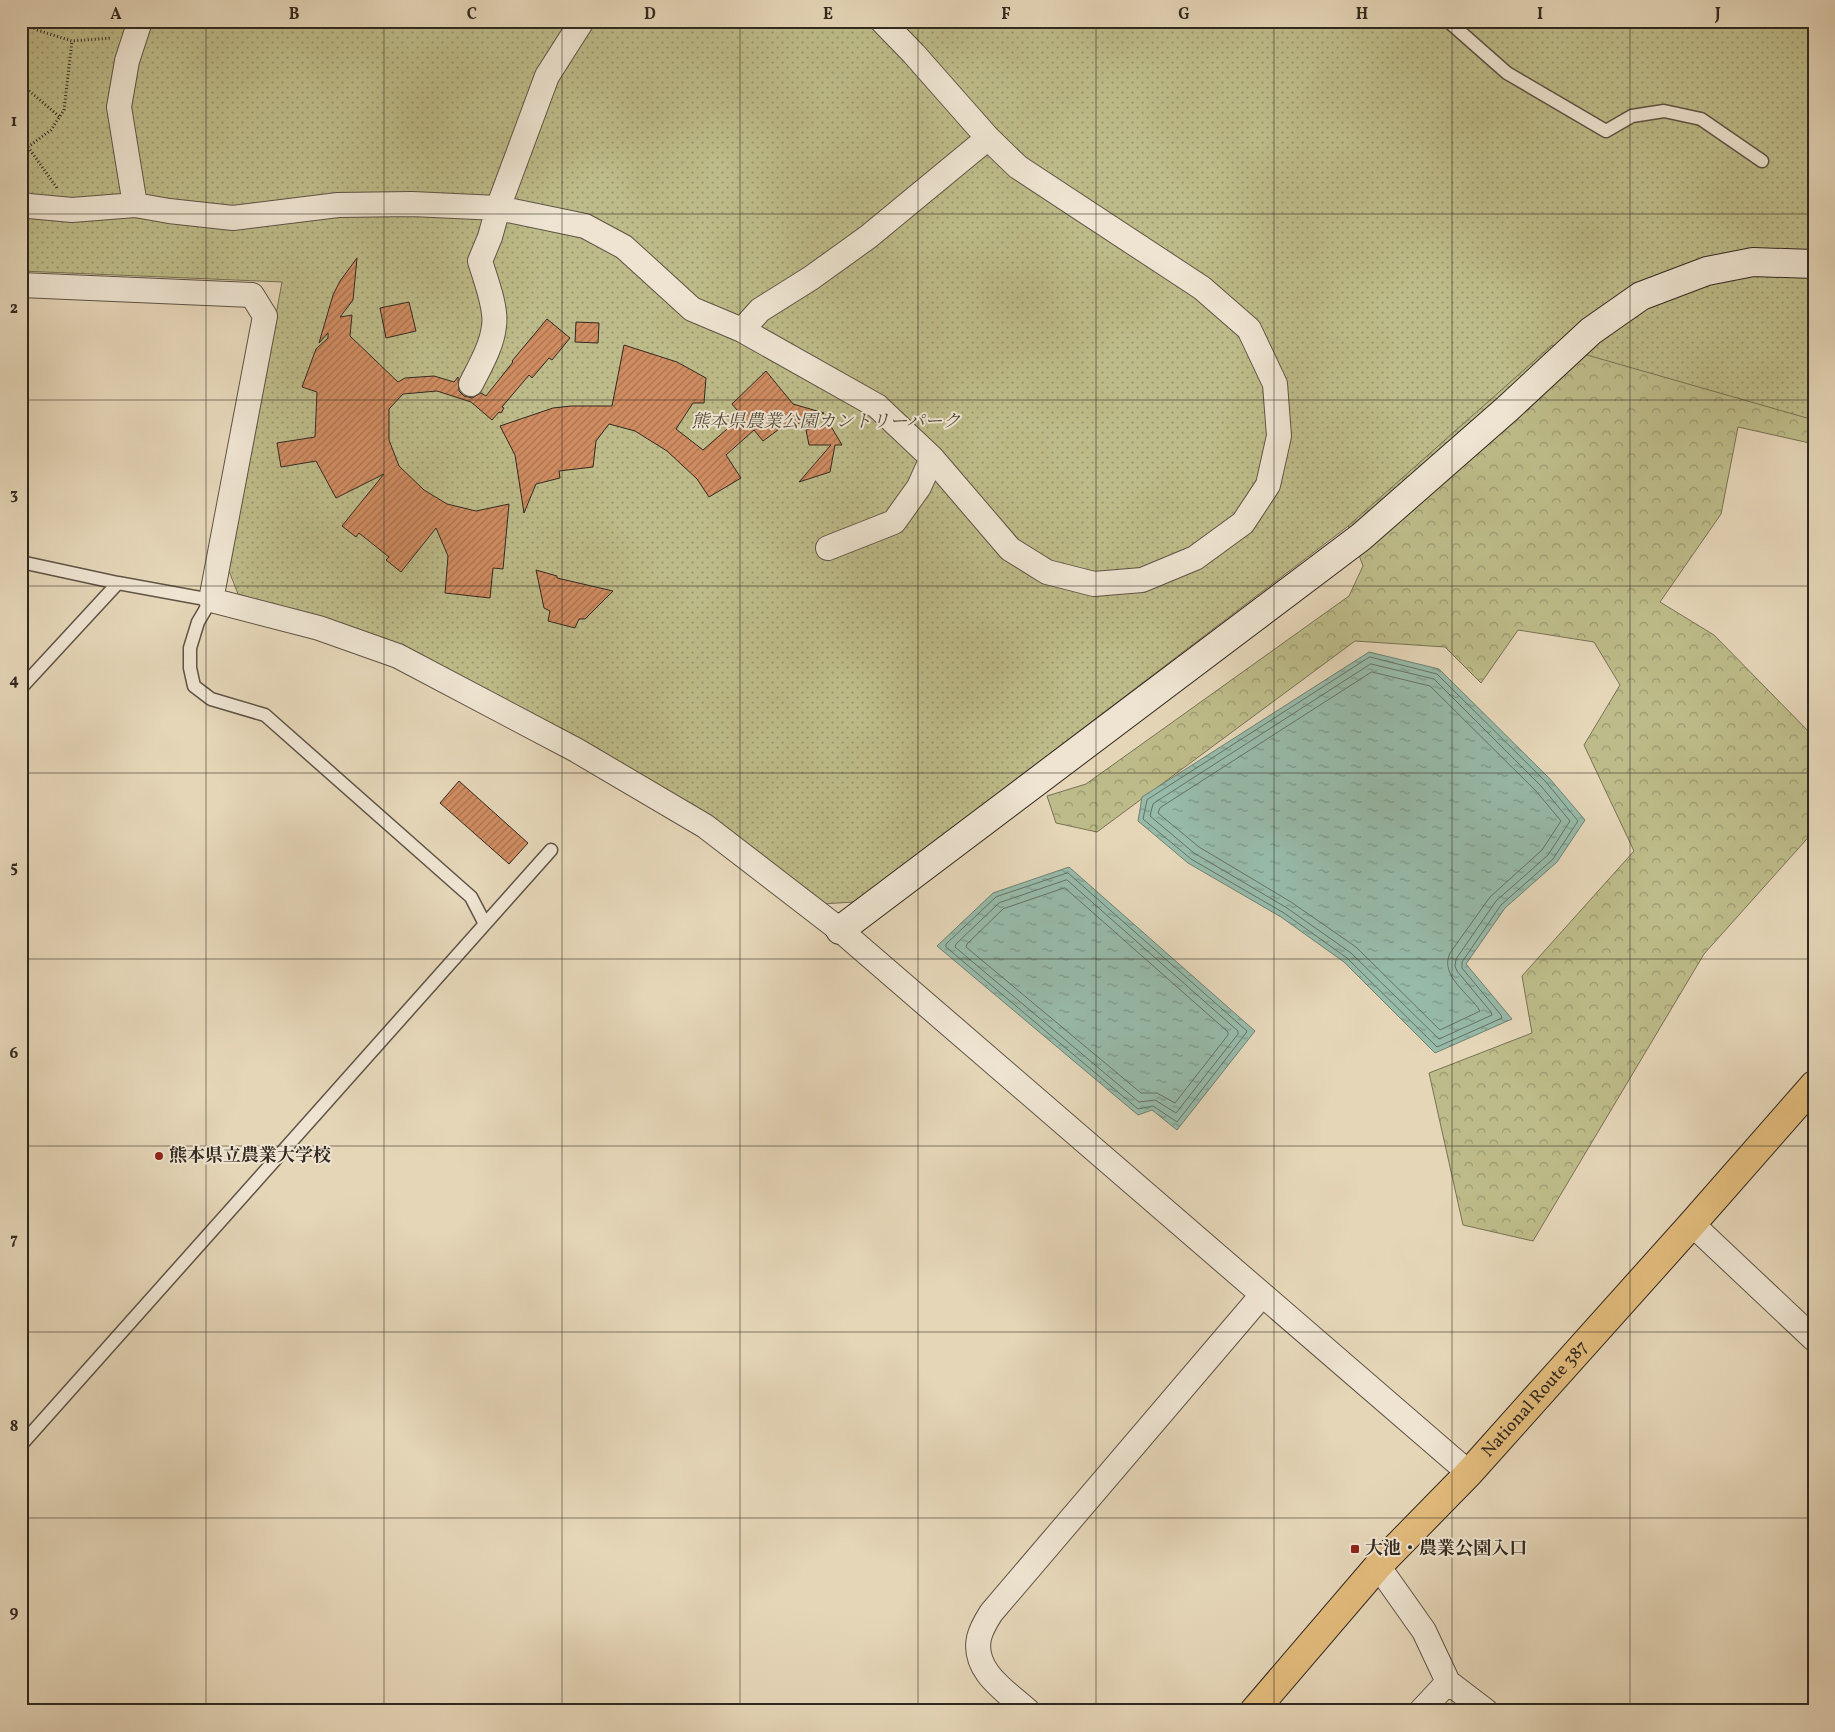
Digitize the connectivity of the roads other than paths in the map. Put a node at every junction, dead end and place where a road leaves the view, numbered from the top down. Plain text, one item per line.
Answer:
1 (582, 21) edge
2 (882, 21) edge
3 (1448, 21) edge
4 (137, 29) edge
5 (988, 138) junction
6 (1762, 161) dead end
7 (21, 204) edge
8 (135, 205) junction
9 (498, 208) junction
10 (1814, 264) edge
11 (21, 286) edge
12 (742, 330) junction
13 (471, 384) dead end
14 (932, 458) junction
15 (828, 548) dead end
16 (21, 562) edge
17 (118, 583) junction
18 (211, 600) junction
19 (21, 688) edge
20 (551, 850) dead end
21 (485, 924) junction
22 (840, 930) junction
23 (1814, 1085) edge
24 (1692, 1224) junction
25 (1262, 1295) junction
26 (1814, 1339) edge
27 (21, 1445) edge
28 (1469, 1473) junction
29 (1378, 1566) junction
30 (1448, 1682) junction
31 (1028, 1711) edge
32 (1254, 1711) edge
33 (1421, 1711) edge
34 (1486, 1711) edge

1 - 9 street
2 - 5 street
3 - 6 lane
4 - 8 street
5 - 12 street
5 - 14 street
7 - 8 street
8 - 9 street
9 - 12 street
9 - 13 street
10 - 22 street
11 - 18 street
12 - 14 street
14 - 15 street
16 - 17 lane
17 - 18 lane
17 - 19 lane
18 - 21 lane
18 - 22 street
20 - 21 lane
21 - 27 lane
22 - 25 street
23 - 24 highway, National Route 387
24 - 26 street
24 - 28 highway, National Route 387
25 - 28 street
25 - 31 street
28 - 29 highway, National Route 387
29 - 30 street
29 - 32 highway, National Route 387
30 - 33 street
30 - 34 street

